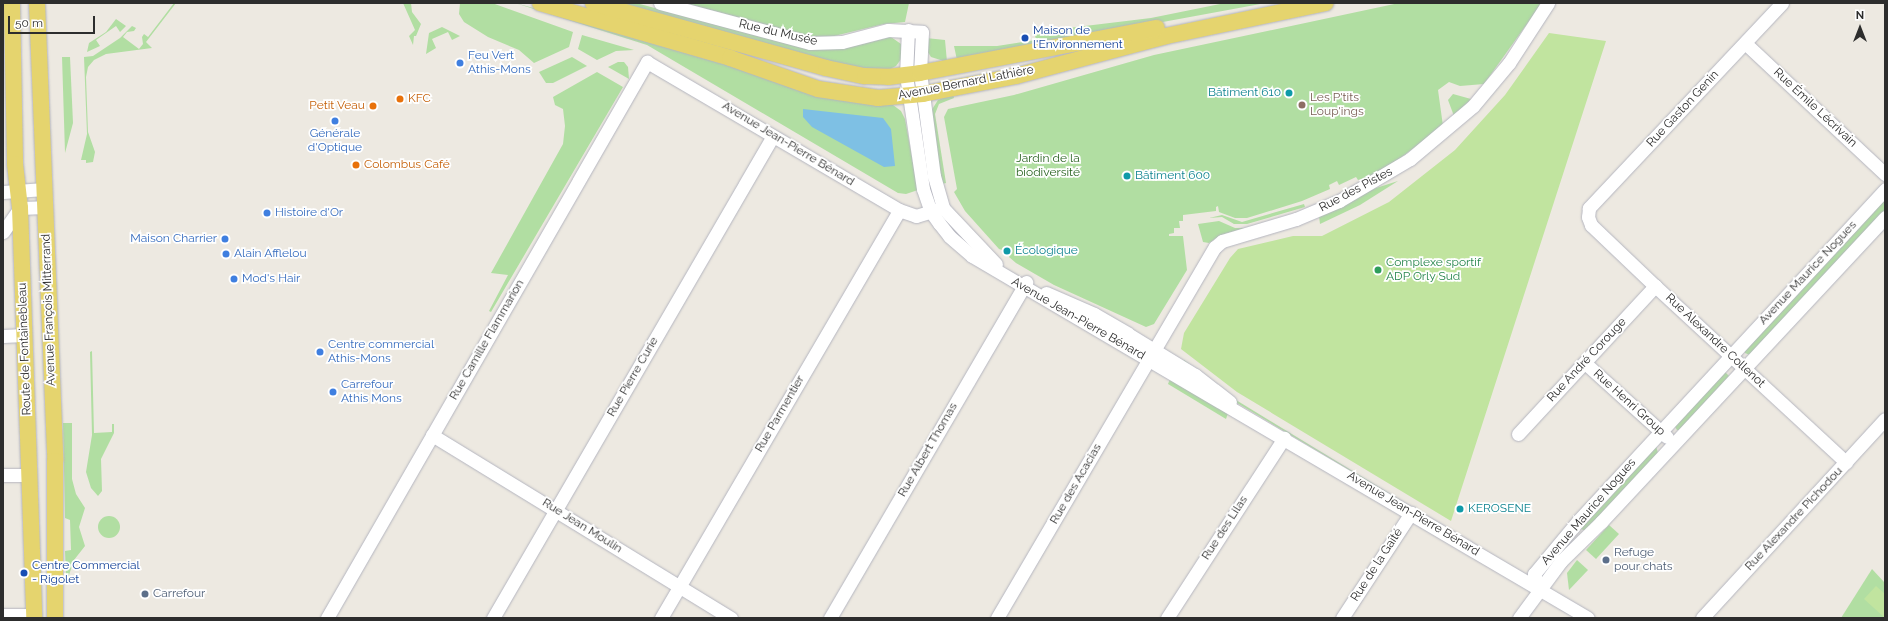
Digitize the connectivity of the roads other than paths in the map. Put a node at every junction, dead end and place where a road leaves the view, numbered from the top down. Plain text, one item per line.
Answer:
1 (12, 3) edge
2 (37, 3) edge
3 (540, 3) edge
4 (593, 3) edge
5 (660, 3) edge
6 (1282, 3) edge
7 (1326, 3) edge
8 (1548, 3) edge
9 (1782, 3) edge
10 (908, 30) junction
11 (1746, 43) junction
12 (647, 62) joint
13 (913, 74) junction
14 (915, 95) junction
15 (774, 136) junction
16 (1885, 174) edge
17 (44, 188) junction
18 (1885, 190) edge
19 (10, 191) edge
20 (20, 208) junction
21 (45, 208) junction
22 (899, 210) junction
23 (937, 210) junction
24 (1588, 217) joint
25 (1885, 217) edge
26 (3, 232) edge
27 (1024, 284) junction
28 (1655, 286) junction
29 (24, 335) junction
30 (3, 336) edge
31 (1151, 355) junction
32 (1730, 356) junction
33 (1585, 363) junction
34 (1744, 368) junction
35 (1885, 419) edge
36 (1661, 432) junction
37 (1518, 434) dead end
38 (432, 435) junction
39 (1284, 438) junction
40 (1674, 444) junction
41 (1846, 462) junction
42 (3, 475) edge
43 (29, 475) junction
44 (556, 510) junction
45 (1411, 513) junction
46 (680, 587) junction
47 (1539, 588) junction
48 (3, 615) edge
49 (34, 616) edge
50 (55, 618) edge
51 (327, 618) edge
52 (493, 618) edge
53 (661, 618) edge
54 (731, 618) edge
55 (830, 618) edge
56 (997, 618) edge
57 (1167, 618) edge
58 (1342, 618) edge
59 (1519, 618) edge
60 (1588, 618) edge
61 (1702, 618) edge

1 - 19 main road, Route de Fontainebleau
2 - 17 main road, Avenue François Mitterrand
3 - 14 main road, Avenue Bernard Lathière
4 - 13 main road, Avenue Bernard Lathière
5 - 10 street, Rue du Musée
6 - 13 main road, Avenue Bernard Lathière
7 - 14 main road, Avenue Bernard Lathière
8 - 31 street, Rue des Pistes
9 - 11 street, Rue Gaston Genin
10 - 13 street
10 - 13 street, Rue du Musée
11 - 16 street, Rue Émile Lécrivain
11 - 24 street, Rue Gaston Genin
12 - 15 street, Avenue Jean-Pierre Bénard
12 - 38 street, Rue Camille Flammarion
13 - 14 street, Avenue Jean-Pierre Bénard
14 - 23 street, Avenue Jean-Pierre Bénard
15 - 22 street, Avenue Jean-Pierre Bénard
15 - 44 street, Rue Pierre Curie
17 - 19 street
17 - 21 main road, Avenue François Mitterrand
18 - 32 street, Avenue Maurice Nogues
19 - 20 main road, Route de Fontainebleau
20 - 21 street
20 - 26 street
20 - 29 main road, Route de Fontainebleau
21 - 50 main road, Avenue François Mitterrand
22 - 23 street, Avenue Jean-Pierre Bénard
22 - 46 street, Rue Parmentier
23 - 27 street, Avenue Jean-Pierre Bénard
24 - 28 street, Rue Alexandre Collenot
25 - 34 street, Avenue Maurice Nogues
27 - 31 street, Avenue Jean-Pierre Bénard
27 - 55 street, Rue Albert Thomas
28 - 32 street, Rue Alexandre Collenot
28 - 33 street, Rue André Corouge
29 - 30 street
29 - 43 main road, Route de Fontainebleau
31 - 39 street, Avenue Jean-Pierre Bénard
31 - 56 street, Rue des Acacias
32 - 34 street, Rue Alexandre Collenot
32 - 36 street, Avenue Maurice Nogues
33 - 36 street, Rue Henri Group
33 - 37 street, Rue André Corouge
34 - 40 street, Avenue Maurice Nogues
34 - 41 street, Rue Alexandre Collenot
35 - 41 street, Rue Alexandre Pichodou
36 - 40 street, Rue Henri Group
36 - 47 street, Avenue Maurice Nogues
38 - 44 street, Rue Jean Moulin
38 - 51 street, Rue Camille Flammarion
39 - 45 street, Avenue Jean-Pierre Bénard
39 - 57 street, Rue des Lilas
40 - 47 street, Avenue Maurice Nogues
41 - 61 street, Rue Alexandre Pichodou
42 - 43 street
43 - 49 main road, Route de Fontainebleau
44 - 46 street, Rue Jean Moulin
44 - 52 street, Rue Pierre Curie
45 - 47 street, Avenue Jean-Pierre Bénard
45 - 58 street, Rue de la Gaîté
46 - 53 street, Rue Parmentier
46 - 54 street, Rue Jean Moulin
47 - 59 street
47 - 60 street, Avenue Jean-Pierre Bénard
48 - 49 street

